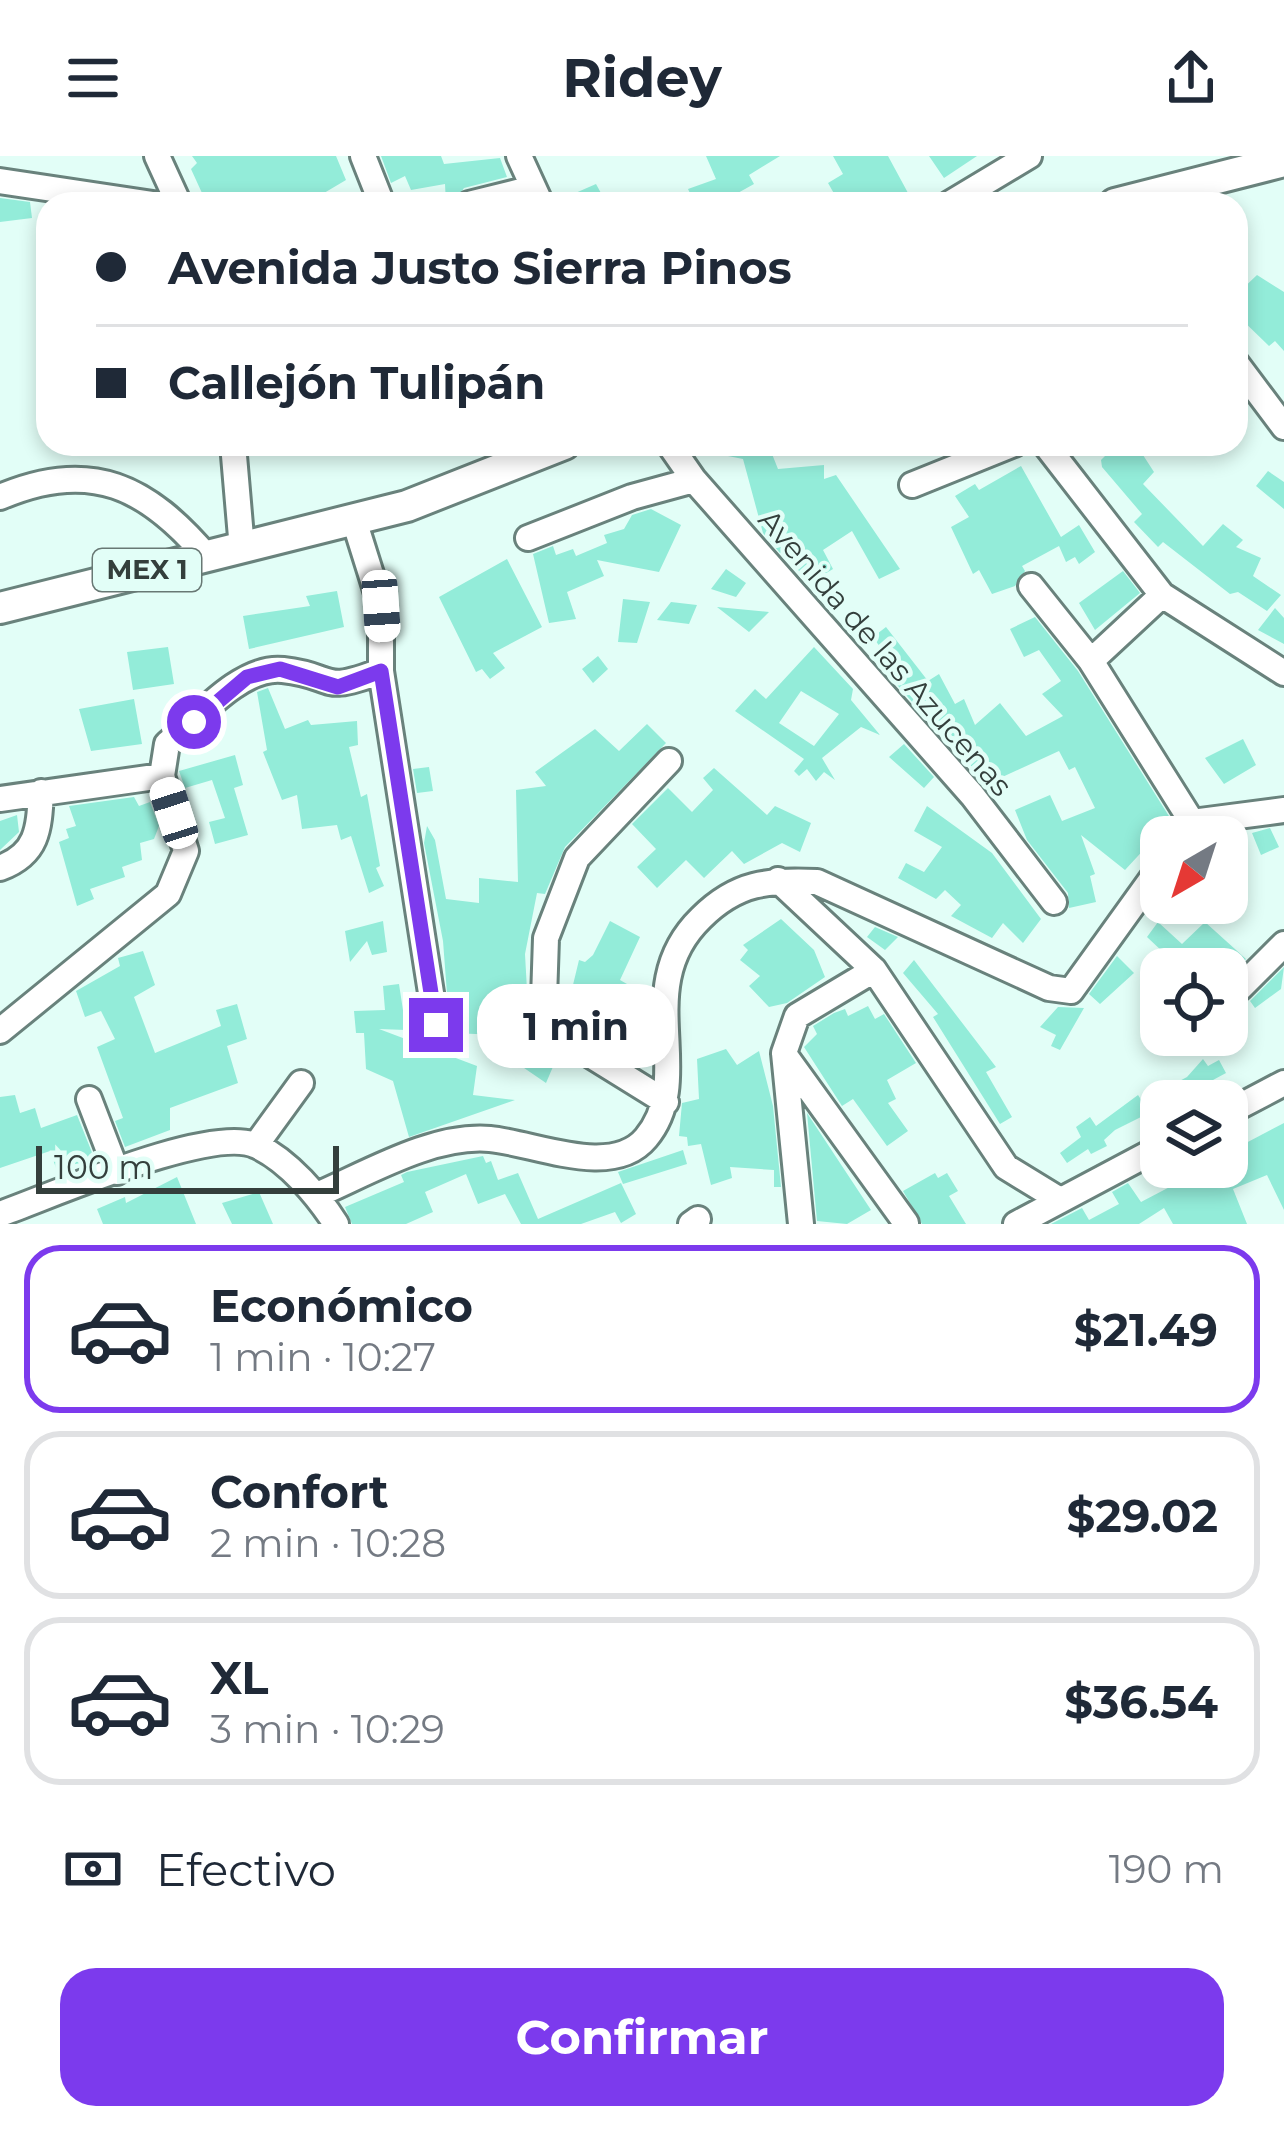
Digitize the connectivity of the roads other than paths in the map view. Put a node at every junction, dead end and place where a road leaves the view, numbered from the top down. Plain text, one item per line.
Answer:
1 (157, 156) edge
2 (363, 156) edge
3 (519, 156) edge
4 (1029, 156) edge
5 (1284, 161) edge
6 (0, 181) edge
7 (73, 192) edge
8 (173, 192) edge
9 (377, 192) edge
10 (535, 192) edge
11 (970, 192) edge
12 (1163, 192) edge
13 (1248, 379) edge
14 (1284, 428) edge
15 (234, 456) edge
16 (534, 456) edge
17 (677, 456) edge
18 (984, 456) edge
19 (1054, 456) edge
20 (694, 480) junction
21 (912, 485) dead end
22 (0, 497) edge
23 (354, 520) junction
24 (528, 538) dead end
25 (242, 549) junction
26 (207, 557) junction
27 (1031, 586) dead end
28 (1162, 595) junction
29 (0, 608) edge
30 (1091, 661) junction
31 (381, 671) junction
32 (1284, 673) edge
33 (669, 761) dead end
34 (162, 776) junction
35 (40, 792) junction
36 (0, 800) edge
37 (1284, 810) edge
38 (1178, 816) edge
39 (1248, 817) edge
40 (0, 868) edge
41 (778, 880) junction
42 (1140, 895) edge
43 (1054, 902) dead end
44 (1284, 944) edge
45 (874, 970) junction
46 (1248, 980) edge
47 (52, 986) junction
48 (55, 1014) dead end
49 (436, 1025) dead end
50 (0, 1031) edge
51 (784, 1053) junction
52 (1284, 1083) edge
53 (301, 1084) dead end
54 (89, 1100) dead end
55 (666, 1102) junction
56 (1248, 1102) edge
57 (256, 1145) junction
58 (1140, 1159) edge
59 (117, 1172) junction
60 (317, 1195) junction
61 (1060, 1201) junction
62 (0, 1214) edge
63 (906, 1222) edge
64 (336, 1224) edge
65 (802, 1224) edge
66 (1016, 1224) edge

1 - 8 street
2 - 9 street
3 - 10 street
4 - 11 street
5 - 12 main road
6 - 7 street
13 - 14 street
15 - 25 street
16 - 23 main road, MEX 1
17 - 20 street, Avenida de las Azucenas
18 - 21 street
19 - 28 street
20 - 24 street
20 - 43 street, Avenida de las Azucenas
22 - 26 street
23 - 25 main road, MEX 1
23 - 31 street
25 - 26 main road, MEX 1
26 - 29 main road, MEX 1
27 - 30 street
28 - 30 street
28 - 32 street
30 - 38 street
31 - 34 street
31 - 49 street
33 - 55 street
34 - 35 street
34 - 47 street
35 - 36 street
35 - 40 street
37 - 39 street
41 - 42 street
41 - 45 street
41 - 55 street
44 - 46 street
45 - 51 street
45 - 61 street
47 - 48 street
47 - 50 street
51 - 63 street
51 - 65 street
52 - 56 street
53 - 57 street
54 - 59 street
55 - 60 street
57 - 59 street
57 - 60 street
58 - 61 street
59 - 62 street
60 - 64 street
61 - 66 street

